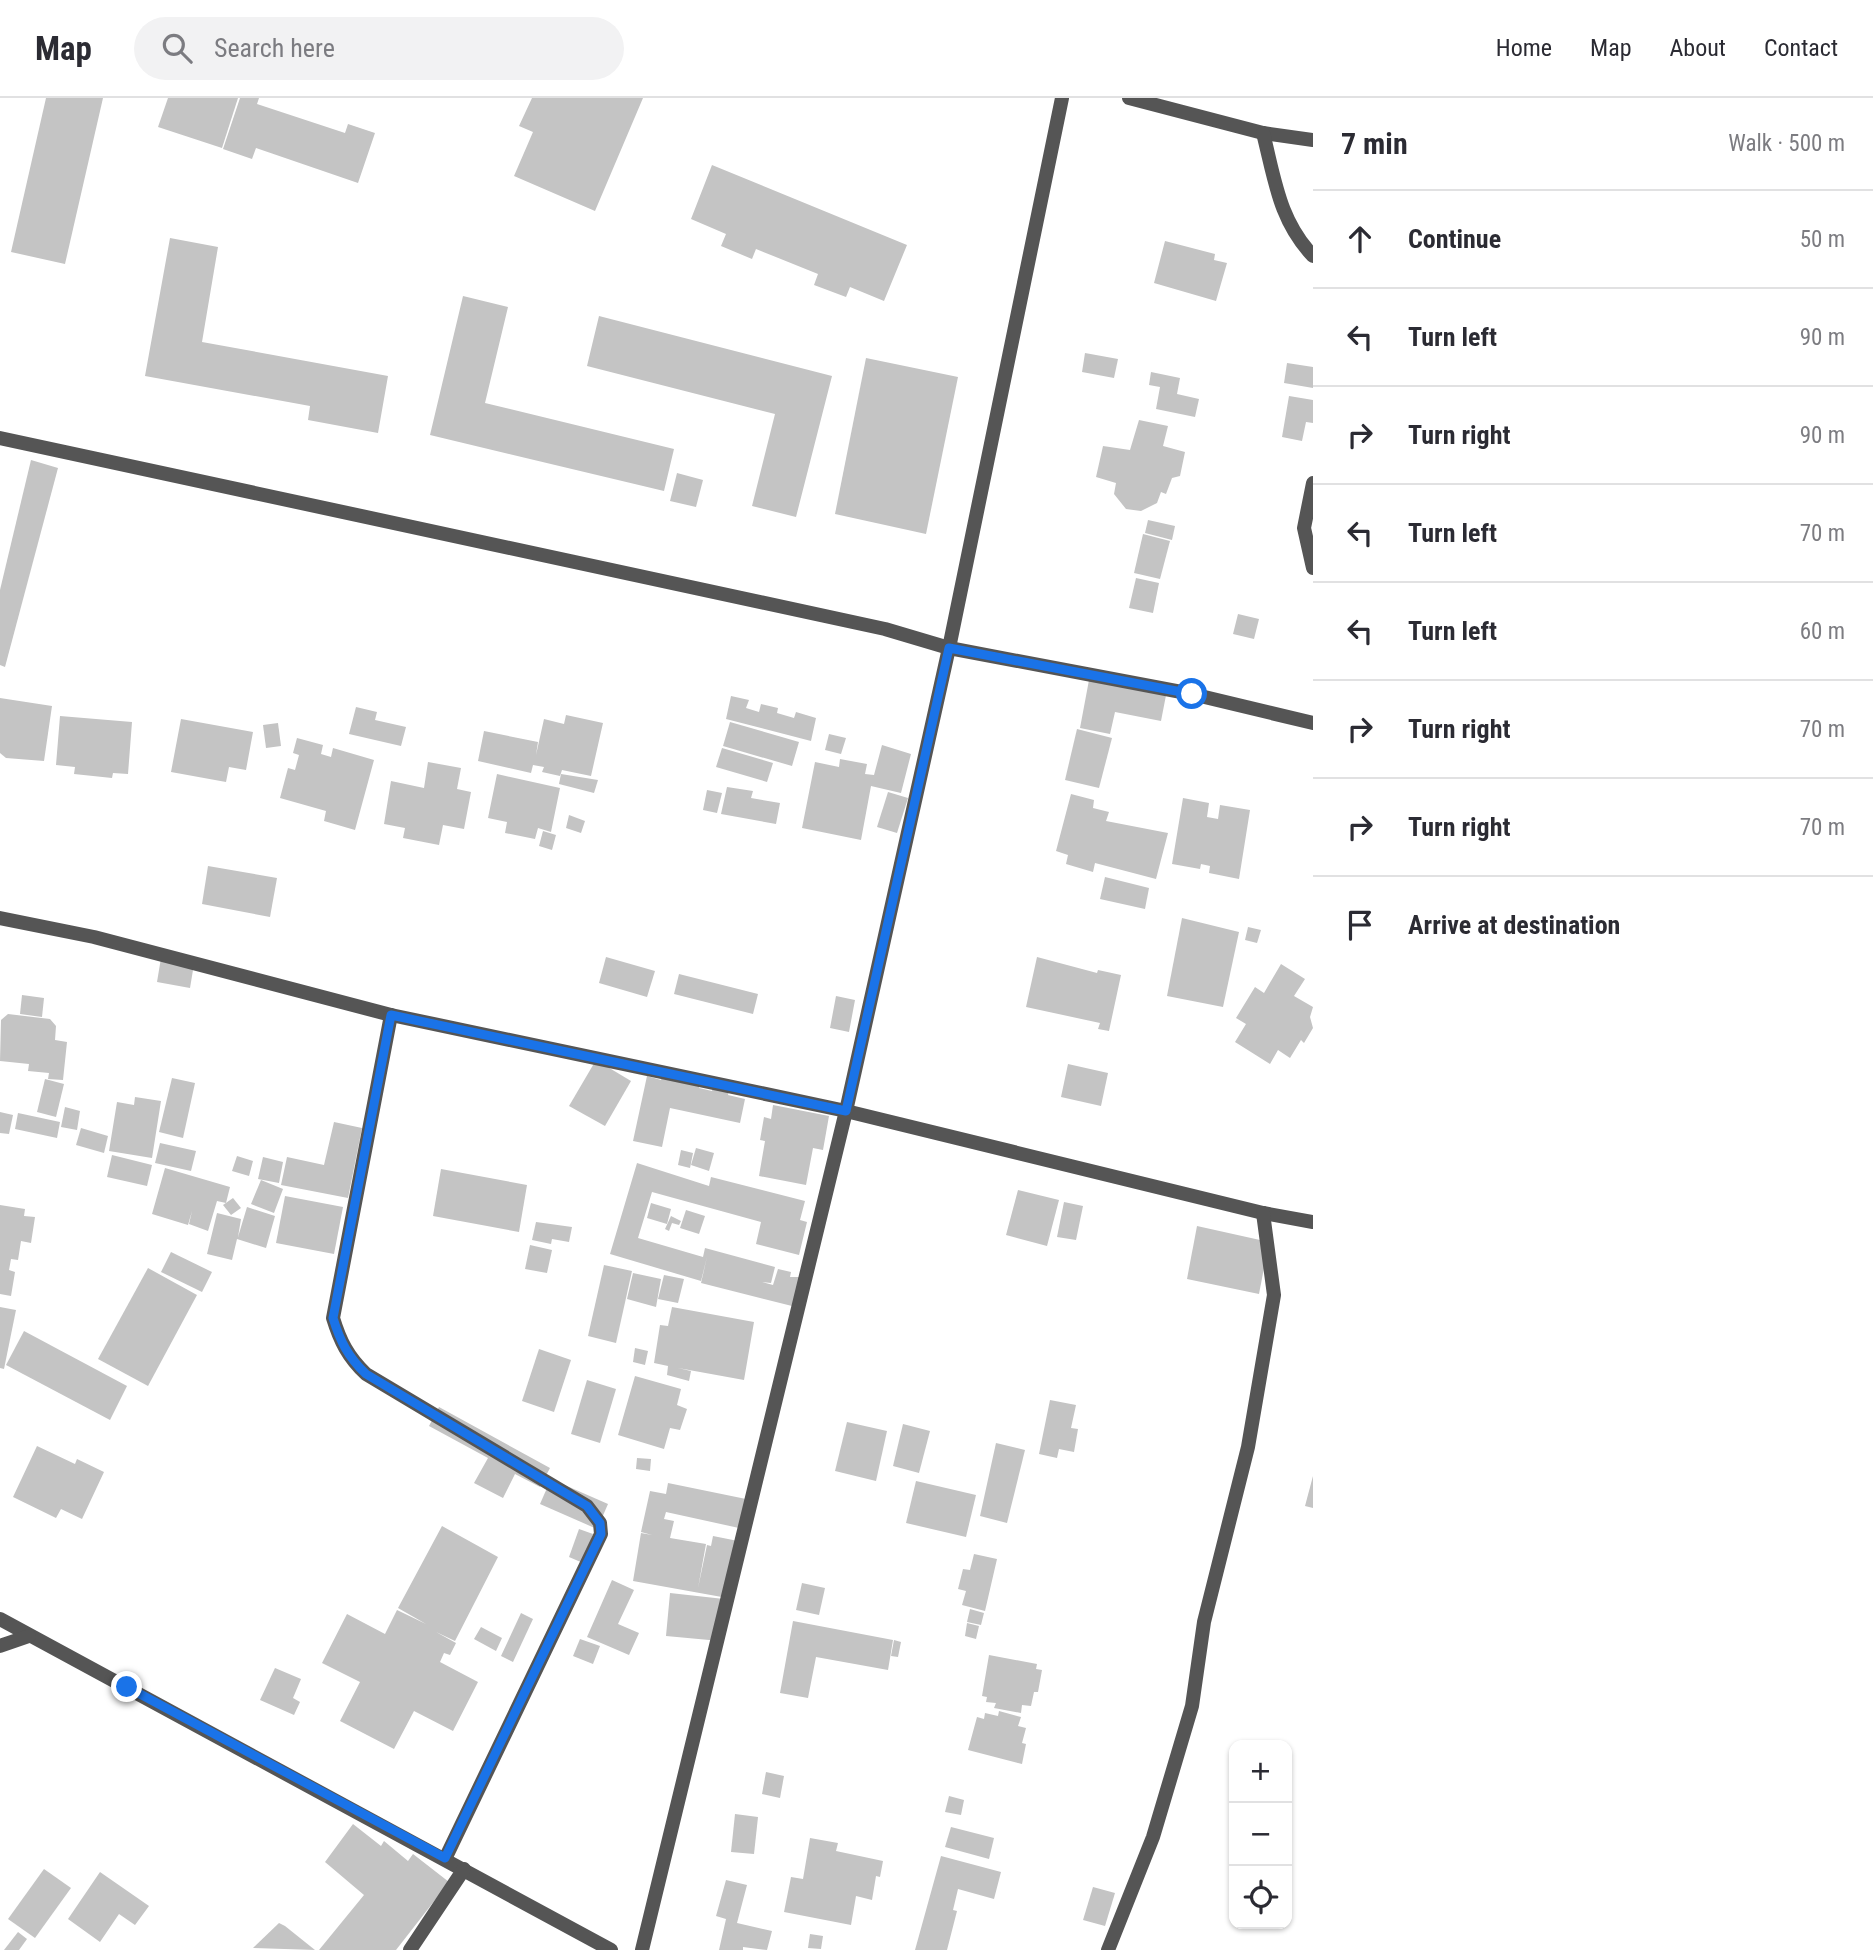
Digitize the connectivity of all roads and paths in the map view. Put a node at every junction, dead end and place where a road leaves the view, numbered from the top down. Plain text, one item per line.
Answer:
1 (1062, 98) edge
2 (1129, 98) edge
3 (1263, 133) junction
4 (1313, 140) edge
5 (1313, 256) edge
6 (0, 438) edge
7 (1313, 484) edge
8 (1313, 568) edge
9 (949, 648) junction
10 (1313, 723) edge
11 (0, 918) edge
12 (391, 1015) junction
13 (846, 1111) junction
14 (1263, 1213) junction
15 (1313, 1222) edge
16 (0, 1619) edge
17 (29, 1636) junction
18 (0, 1646) edge
19 (445, 1858) junction
20 (464, 1869) junction
21 (410, 1950) edge
22 (611, 1950) edge
23 (642, 1950) edge
24 (1108, 1950) edge

1 - 9 street
2 - 3 street
3 - 4 street
3 - 5 street
6 - 9 street
7 - 8 street
9 - 10 street
9 - 13 street
11 - 12 street
12 - 13 street
12 - 19 street
13 - 14 street
13 - 23 street
14 - 15 street
14 - 24 street
16 - 17 street
17 - 18 street
17 - 19 street
19 - 20 street
20 - 21 street
20 - 22 street

